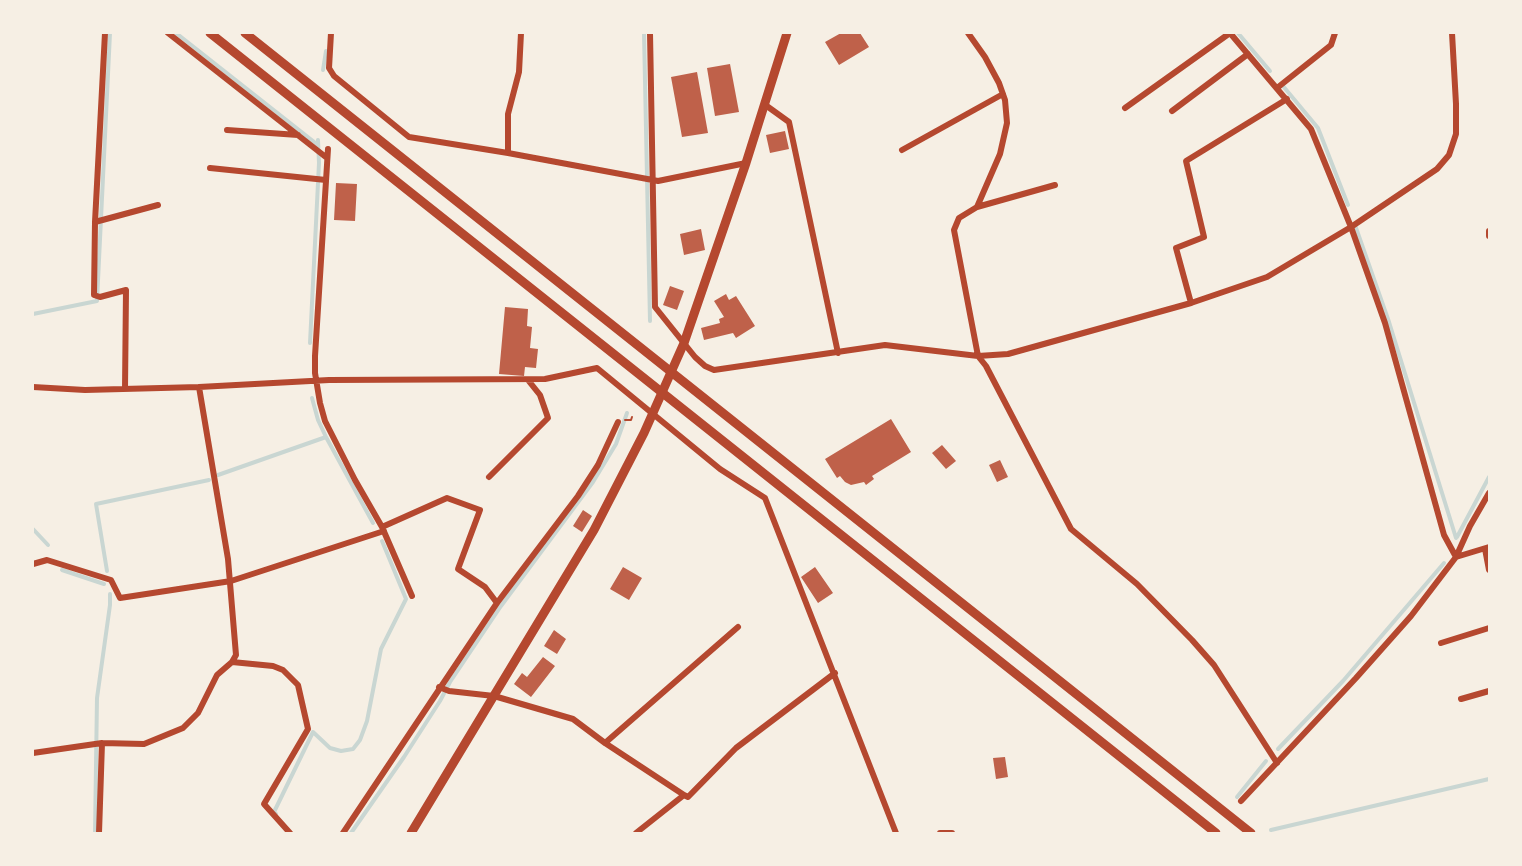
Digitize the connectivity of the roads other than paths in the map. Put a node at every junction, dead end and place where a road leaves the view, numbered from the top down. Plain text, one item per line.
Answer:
1 (105, 33) edge
2 (168, 33) edge
3 (210, 33) edge
4 (245, 33) edge
5 (331, 33) edge
6 (521, 33) edge
7 (650, 33) edge
8 (787, 33) edge
9 (968, 33) edge
10 (1230, 33) edge
11 (1335, 33) edge
12 (1452, 33) edge
13 (1248, 54) junction
14 (1277, 88) junction
15 (1003, 94) junction
16 (1287, 99) junction
17 (764, 104) junction
18 (1125, 108) dead end
19 (1172, 111) dead end
20 (227, 130) dead end
21 (298, 135) junction
22 (328, 149) dead end
23 (902, 150) dead end
24 (507, 153) junction
25 (324, 156) junction
26 (746, 163) junction
27 (210, 168) dead end
28 (648, 179) junction
29 (321, 180) junction
30 (1055, 185) dead end
31 (158, 205) dead end
32 (977, 207) junction
33 (99, 221) junction
34 (1351, 227) junction
35 (1191, 303) junction
36 (684, 343) junction
37 (838, 353) junction
38 (978, 356) junction
39 (671, 372) junction
40 (528, 380) junction
41 (316, 381) junction
42 (33, 387) edge
43 (199, 387) junction
44 (125, 389) junction
45 (662, 393) junction
46 (653, 413) junction
47 (618, 422) dead end
48 (489, 477) dead end
49 (1489, 493) edge
50 (383, 529) junction
51 (1487, 548) edge
52 (1456, 557) junction
53 (33, 564) edge
54 (1489, 570) edge
55 (231, 581) junction
56 (412, 596) dead end
57 (497, 603) junction
58 (738, 627) dead end
59 (1489, 628) edge
60 (1441, 643) dead end
61 (232, 662) junction
62 (835, 673) junction
63 (440, 687) junction
64 (1489, 691) edge
65 (494, 696) junction
66 (1461, 699) dead end
67 (98, 743) junction
68 (605, 743) junction
69 (33, 753) edge
70 (1277, 763) junction
71 (684, 795) junction
72 (1241, 801) dead end
73 (99, 833) edge
74 (290, 833) edge
75 (343, 833) edge
76 (411, 833) edge
77 (636, 833) edge
78 (896, 833) edge
79 (940, 833) edge
80 (952, 833) edge
81 (1216, 833) edge
82 (1251, 833) edge

1 - 33 street
2 - 21 street
3 - 45 main road
4 - 39 main road
5 - 24 street
6 - 24 street
7 - 28 street
8 - 17 main road
9 - 15 street
10 - 13 street
10 - 18 street
11 - 14 street
12 - 34 street
13 - 14 street
13 - 19 street
14 - 16 street
15 - 23 street
15 - 32 street
16 - 34 street
16 - 35 street
17 - 26 main road
17 - 37 street
20 - 21 street
21 - 25 street
22 - 25 street
24 - 28 street
25 - 29 street
26 - 28 street
26 - 36 main road
27 - 29 street
28 - 36 street
29 - 41 street
30 - 32 street
31 - 33 street
32 - 38 street
33 - 44 street
34 - 35 street
34 - 52 street
35 - 38 street
36 - 37 street
36 - 39 main road
37 - 38 street
38 - 70 street
39 - 45 main road
39 - 82 main road
40 - 41 street
40 - 46 street
40 - 48 street
41 - 43 street
41 - 50 street
42 - 44 street
43 - 44 street
43 - 55 street
45 - 46 main road
45 - 81 main road
46 - 62 street
46 - 65 main road
47 - 57 street
49 - 52 street
50 - 55 street
50 - 56 street
50 - 57 street
51 - 52 street
51 - 54 street
52 - 70 street
53 - 55 street
55 - 61 street
57 - 63 street
58 - 68 street
59 - 60 street
61 - 67 street
61 - 74 street
62 - 71 street
62 - 78 street
63 - 65 street
63 - 75 street
64 - 66 street
65 - 68 street
65 - 76 main road
67 - 69 street
67 - 73 street
68 - 71 street
70 - 72 street
71 - 77 street
79 - 80 street

